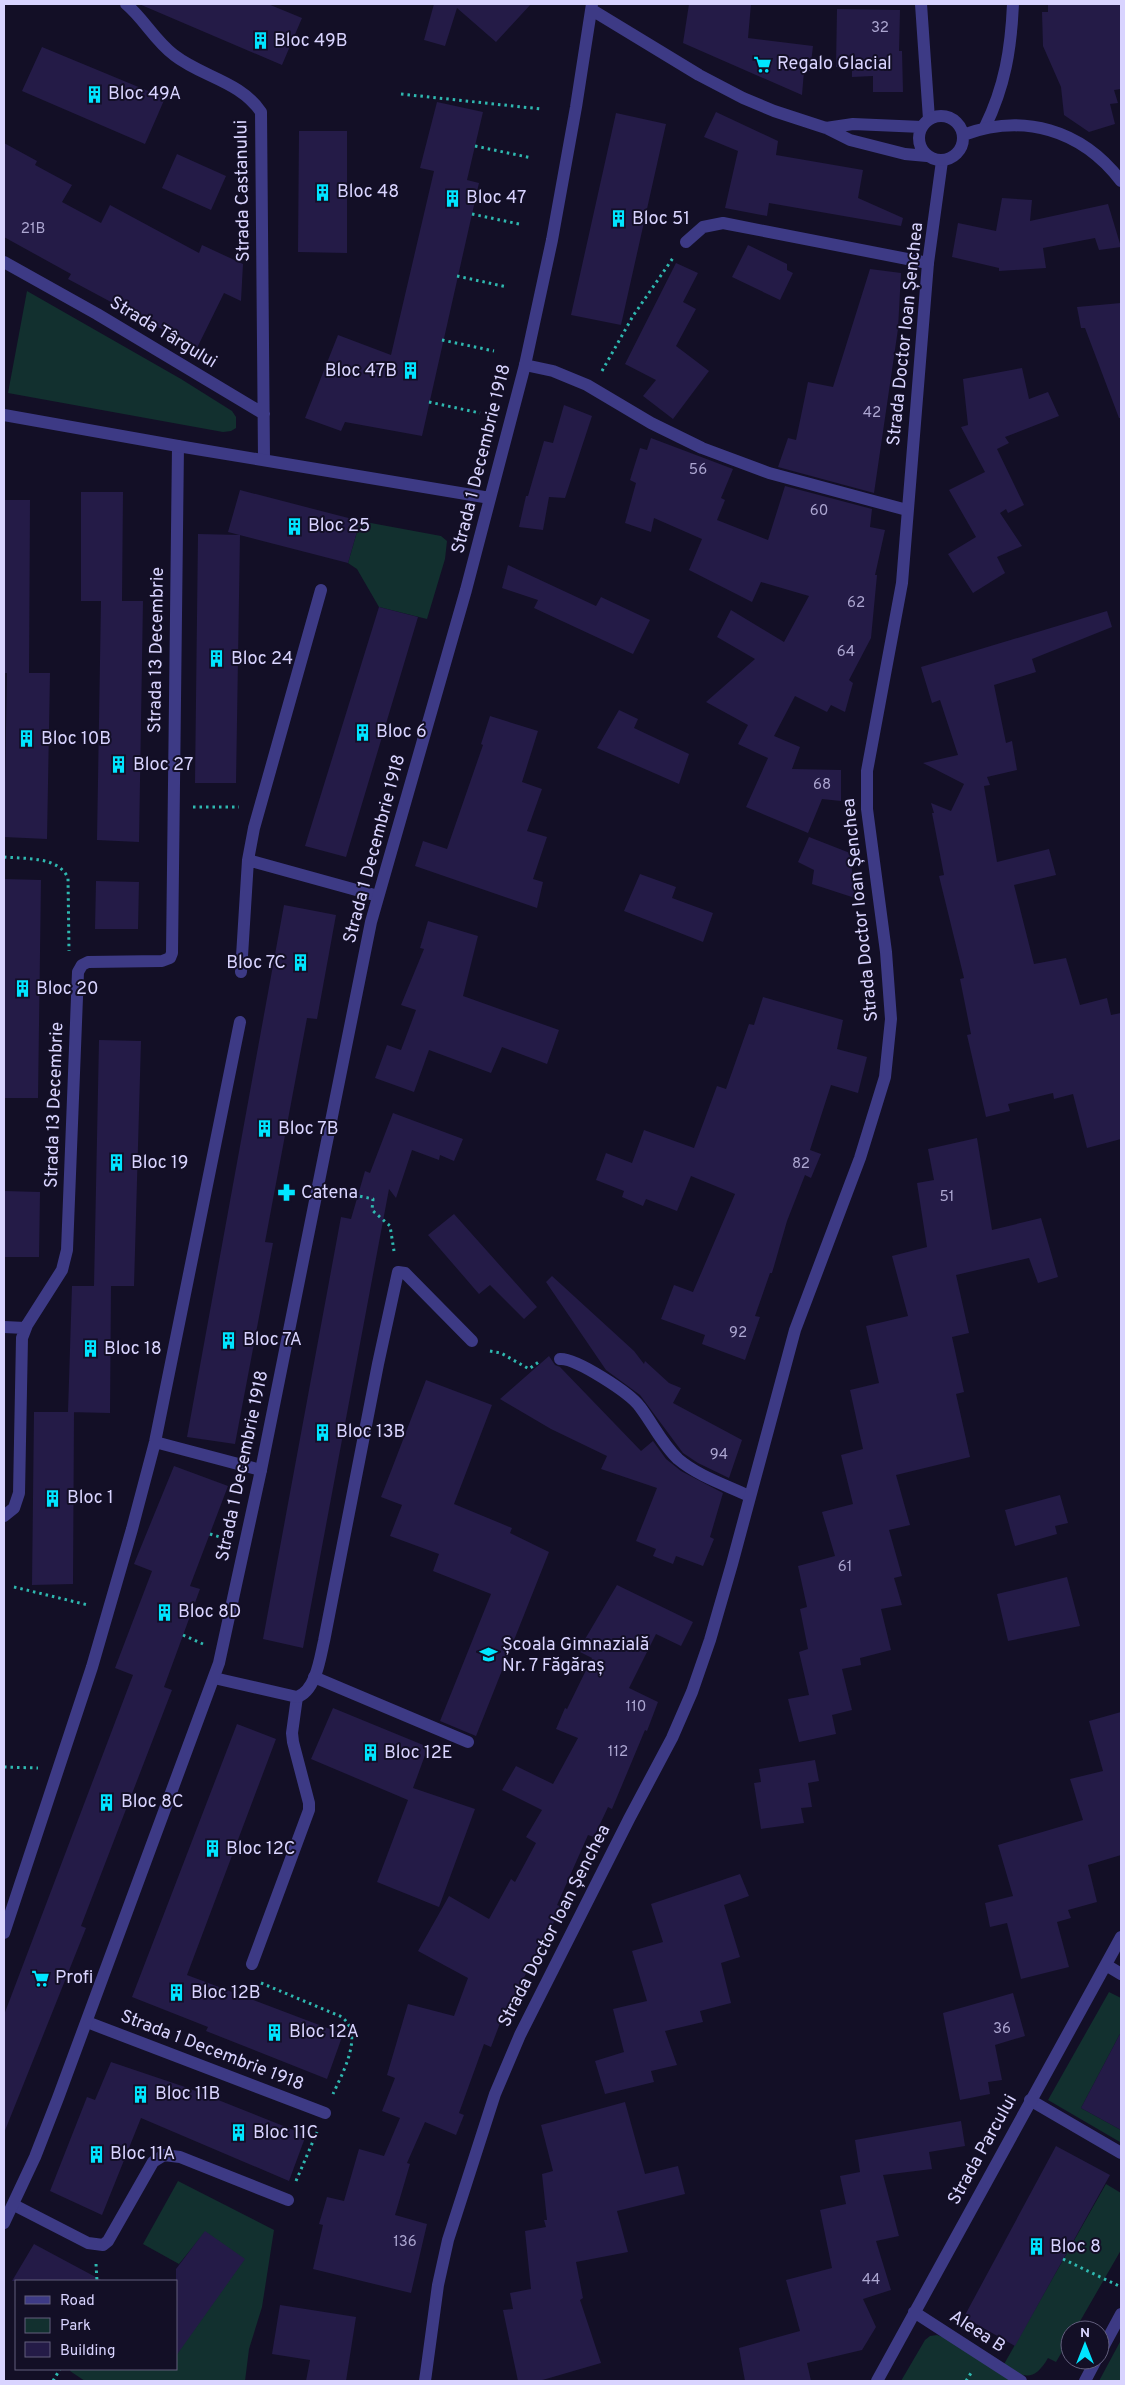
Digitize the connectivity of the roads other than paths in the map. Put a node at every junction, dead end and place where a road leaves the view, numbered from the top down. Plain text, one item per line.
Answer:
1 (126, 4) edge
2 (921, 4) edge
3 (1013, 4) edge
4 (589, 6) edge
5 (925, 123) junction
6 (986, 127) junction
7 (826, 128) junction
8 (963, 135) junction
9 (927, 156) junction
10 (942, 161) junction
11 (1121, 181) edge
12 (686, 242) road end
13 (4, 262) edge
14 (928, 263) junction
15 (524, 365) junction
16 (264, 414) junction
17 (4, 415) edge
18 (178, 446) junction
19 (264, 459) junction
20 (490, 498) junction
21 (907, 510) junction
22 (321, 590) dead end
23 (248, 860) junction
24 (378, 896) junction
25 (241, 972) dead end
26 (240, 1022) dead end
27 (4, 1327) edge
28 (25, 1328) junction
29 (472, 1341) road end
30 (560, 1359) road end
31 (154, 1442) junction
32 (261, 1470) junction
33 (749, 1496) junction
34 (4, 1516) edge
35 (314, 1677) junction
36 (214, 1678) junction
37 (297, 1697) junction
38 (468, 1742) dead end
39 (9, 1900) edge
40 (4, 1933) edge
41 (1121, 1937) edge
42 (252, 1964) road end
43 (1106, 1965) junction
44 (1121, 1974) edge
45 (87, 2022) junction
46 (1030, 2100) junction
47 (325, 2113) road end
48 (1121, 2153) edge
49 (288, 2200) road end
50 (14, 2205) junction
51 (4, 2223) edge
52 (914, 2312) junction
53 (1121, 2314) edge
54 (1110, 2334) edge
55 (424, 2381) edge
56 (877, 2381) edge
57 (1021, 2381) edge

1 - 16 street, Strada Castanului
2 - 5 street
3 - 6 street
4 - 7 street
4 - 15 street, Strada 1 Decembrie 1918
5 - 7 street
5 - 8 street
5 - 9 street
6 - 8 street
6 - 11 street
7 - 9 street
8 - 10 street
9 - 10 street
10 - 14 street, Strada Doctor Ioan Șenchea
12 - 14 street
13 - 16 street, Strada Târgului
14 - 21 street, Strada Doctor Ioan Șenchea
15 - 20 street, Strada 1 Decembrie 1918
15 - 21 street
16 - 19 street
17 - 18 street
18 - 19 street
18 - 28 street, Strada 13 Decembrie
19 - 20 street
20 - 24 street, Strada 1 Decembrie 1918
21 - 33 street, Strada Doctor Ioan Șenchea
22 - 23 street
23 - 24 street
23 - 25 street
24 - 32 street, Strada 1 Decembrie 1918
26 - 31 street
27 - 28 street
28 - 34 street, Strada 13 Decembrie
29 - 35 street
30 - 33 street
31 - 32 street
31 - 39 street
32 - 36 street, Strada 1 Decembrie 1918
33 - 55 street, Strada Doctor Ioan Șenchea
35 - 37 street
35 - 38 street
36 - 37 street
36 - 45 street, Strada 1 Decembrie 1918
37 - 42 street
39 - 40 street
41 - 43 street, Strada Parcului
43 - 44 street
43 - 46 street, Strada Parcului
45 - 47 street, Strada 1 Decembrie 1918
45 - 50 street, Strada 1 Decembrie 1918
46 - 48 street
46 - 52 street, Strada Parcului
49 - 50 street
50 - 51 street, Strada 1 Decembrie 1918
52 - 56 street, Strada Parcului
52 - 57 street, Aleea B
53 - 54 street

